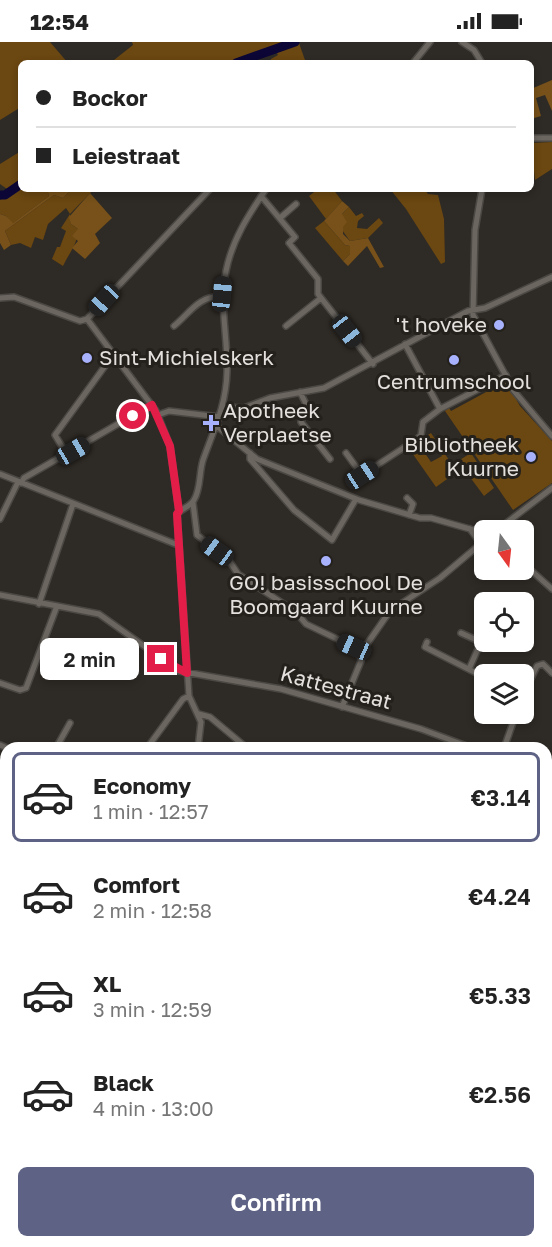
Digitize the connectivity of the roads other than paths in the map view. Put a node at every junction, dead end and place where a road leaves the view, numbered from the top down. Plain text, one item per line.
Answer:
1 (430, 42) edge
2 (462, 42) edge
3 (415, 60) edge
4 (480, 60) edge
5 (534, 138) edge
6 (552, 138) edge
7 (207, 192) edge
8 (264, 192) edge
9 (481, 192) edge
10 (261, 196) junction
11 (296, 204) dead end
12 (280, 218) junction
13 (552, 277) edge
14 (0, 297) edge
15 (222, 297) junction
16 (321, 298) junction
17 (474, 310) junction
18 (87, 322) junction
19 (174, 326) dead end
20 (286, 326) dead end
21 (405, 344) junction
22 (113, 355) junction
23 (373, 364) junction
24 (506, 375) junction
25 (300, 392) junction
26 (152, 405) junction
27 (223, 407) junction
28 (440, 409) junction
29 (158, 415) junction
30 (220, 417) junction
31 (218, 427) junction
32 (552, 436) edge
33 (250, 453) junction
34 (346, 453) dead end
35 (67, 454) junction
36 (330, 459) dead end
37 (0, 474) edge
38 (20, 482) junction
39 (552, 488) edge
40 (407, 498) dead end
41 (356, 499) junction
42 (193, 502) junction
43 (73, 504) junction
44 (179, 511) junction
45 (409, 515) junction
46 (0, 519) edge
47 (510, 520) edge
48 (470, 529) junction
49 (474, 530) edge
50 (474, 533) edge
51 (178, 545) junction
52 (474, 550) edge
53 (534, 573) edge
54 (552, 589) edge
55 (0, 595) edge
56 (39, 603) junction
57 (57, 606) junction
58 (461, 633) dead end
59 (474, 639) edge
60 (477, 652) edge
61 (421, 653) dead end
62 (360, 654) junction
63 (469, 669) junction
64 (474, 672) edge
65 (534, 672) edge
66 (187, 673) junction
67 (552, 673) edge
68 (0, 683) edge
69 (189, 696) junction
70 (342, 707) junction
71 (199, 714) junction
72 (70, 723) dead end
73 (512, 724) edge
74 (453, 741) edge
75 (59, 742) edge
76 (151, 742) edge
77 (198, 742) edge
78 (240, 742) edge
79 (506, 742) edge

1 - 3 street
2 - 4 street
5 - 6 street
7 - 18 street
8 - 10 street
9 - 17 street
10 - 12 street
10 - 15 street
11 - 12 street
12 - 16 street
13 - 17 street
14 - 18 street
15 - 19 street
15 - 27 street
16 - 20 street
16 - 23 street
17 - 21 street
17 - 24 street
18 - 22 street
21 - 23 street
21 - 28 street
22 - 26 street
22 - 35 street
23 - 25 street
24 - 28 street
24 - 32 street
25 - 27 street
25 - 36 street
26 - 29 street
26 - 35 street
27 - 30 street
28 - 34 street
29 - 30 street
29 - 44 street
30 - 31 street
31 - 33 street
31 - 42 street
33 - 41 street
33 - 41 street
35 - 38 street
37 - 38 street
38 - 43 street
38 - 46 street
39 - 47 street
40 - 45 street
41 - 45 street
42 - 44 street
42 - 62 street
43 - 51 street
43 - 56 street
44 - 51 street
45 - 48 street
48 - 49 street
48 - 50 street
51 - 66 street
52 - 62 street
53 - 54 street
55 - 56 street
56 - 57 street
57 - 66 street
57 - 68 street
58 - 59 street
60 - 63 street
61 - 63 street
62 - 70 street
63 - 64 street
65 - 67 street
66 - 69 street
66 - 70 street, Kattestraat
69 - 71 street
69 - 76 street
70 - 74 street, Kattestraat
71 - 77 street
71 - 78 street
72 - 75 street
73 - 79 street

